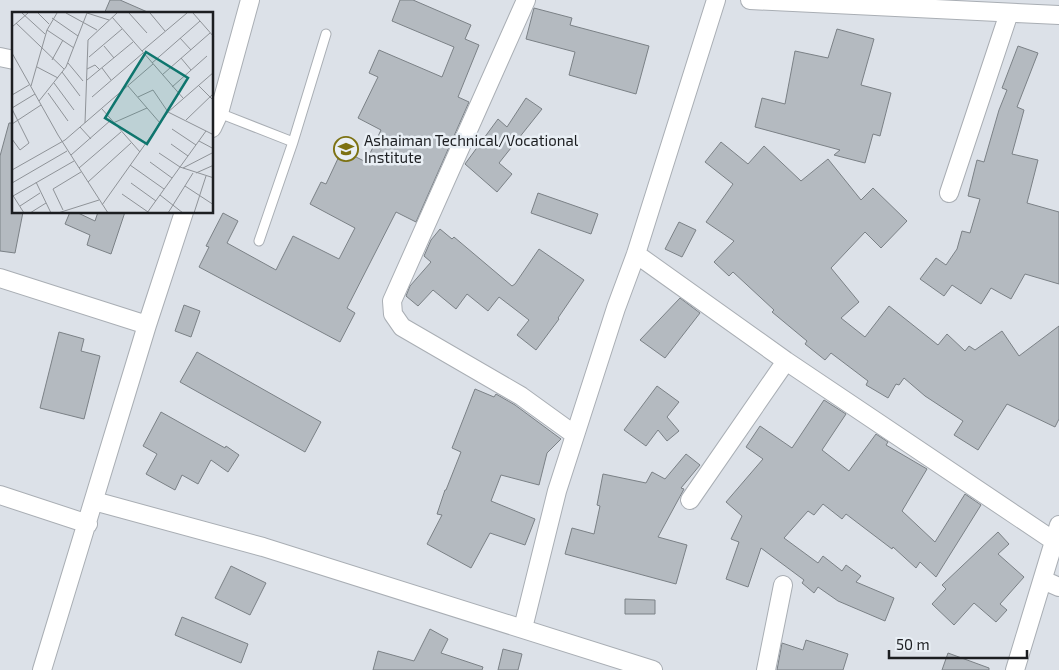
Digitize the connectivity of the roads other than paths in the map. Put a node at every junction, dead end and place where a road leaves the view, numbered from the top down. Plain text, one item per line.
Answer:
1 (250, 0) edge
2 (526, 0) edge
3 (716, 0) edge
4 (750, 0) edge
5 (1008, 12) junction
6 (1059, 15) edge
7 (326, 34) dead end
8 (214, 122) edge
9 (293, 142) junction
10 (949, 193) dead end
11 (183, 214) edge
12 (259, 241) dead end
13 (636, 254) junction
14 (0, 278) edge
15 (147, 325) junction
16 (786, 361) junction
17 (575, 435) junction
18 (0, 495) edge
19 (690, 500) dead end
20 (94, 501) junction
21 (88, 524) junction
22 (1056, 533) edge
23 (1051, 583) edge
24 (783, 585) dead end
25 (524, 628) junction
26 (42, 670) edge
27 (653, 670) edge
28 (766, 670) edge
29 (1015, 670) edge

1 - 8 street
2 - 17 street
3 - 13 street
4 - 5 street
5 - 6 street
5 - 10 street
7 - 9 lane
8 - 9 lane
9 - 12 lane
11 - 15 street
13 - 16 street
13 - 17 street
14 - 15 street
15 - 20 street
16 - 19 street
16 - 22 street
17 - 25 street
18 - 21 street
20 - 21 street
20 - 25 street
21 - 26 street
22 - 23 street
23 - 29 street
24 - 28 street
25 - 27 street

